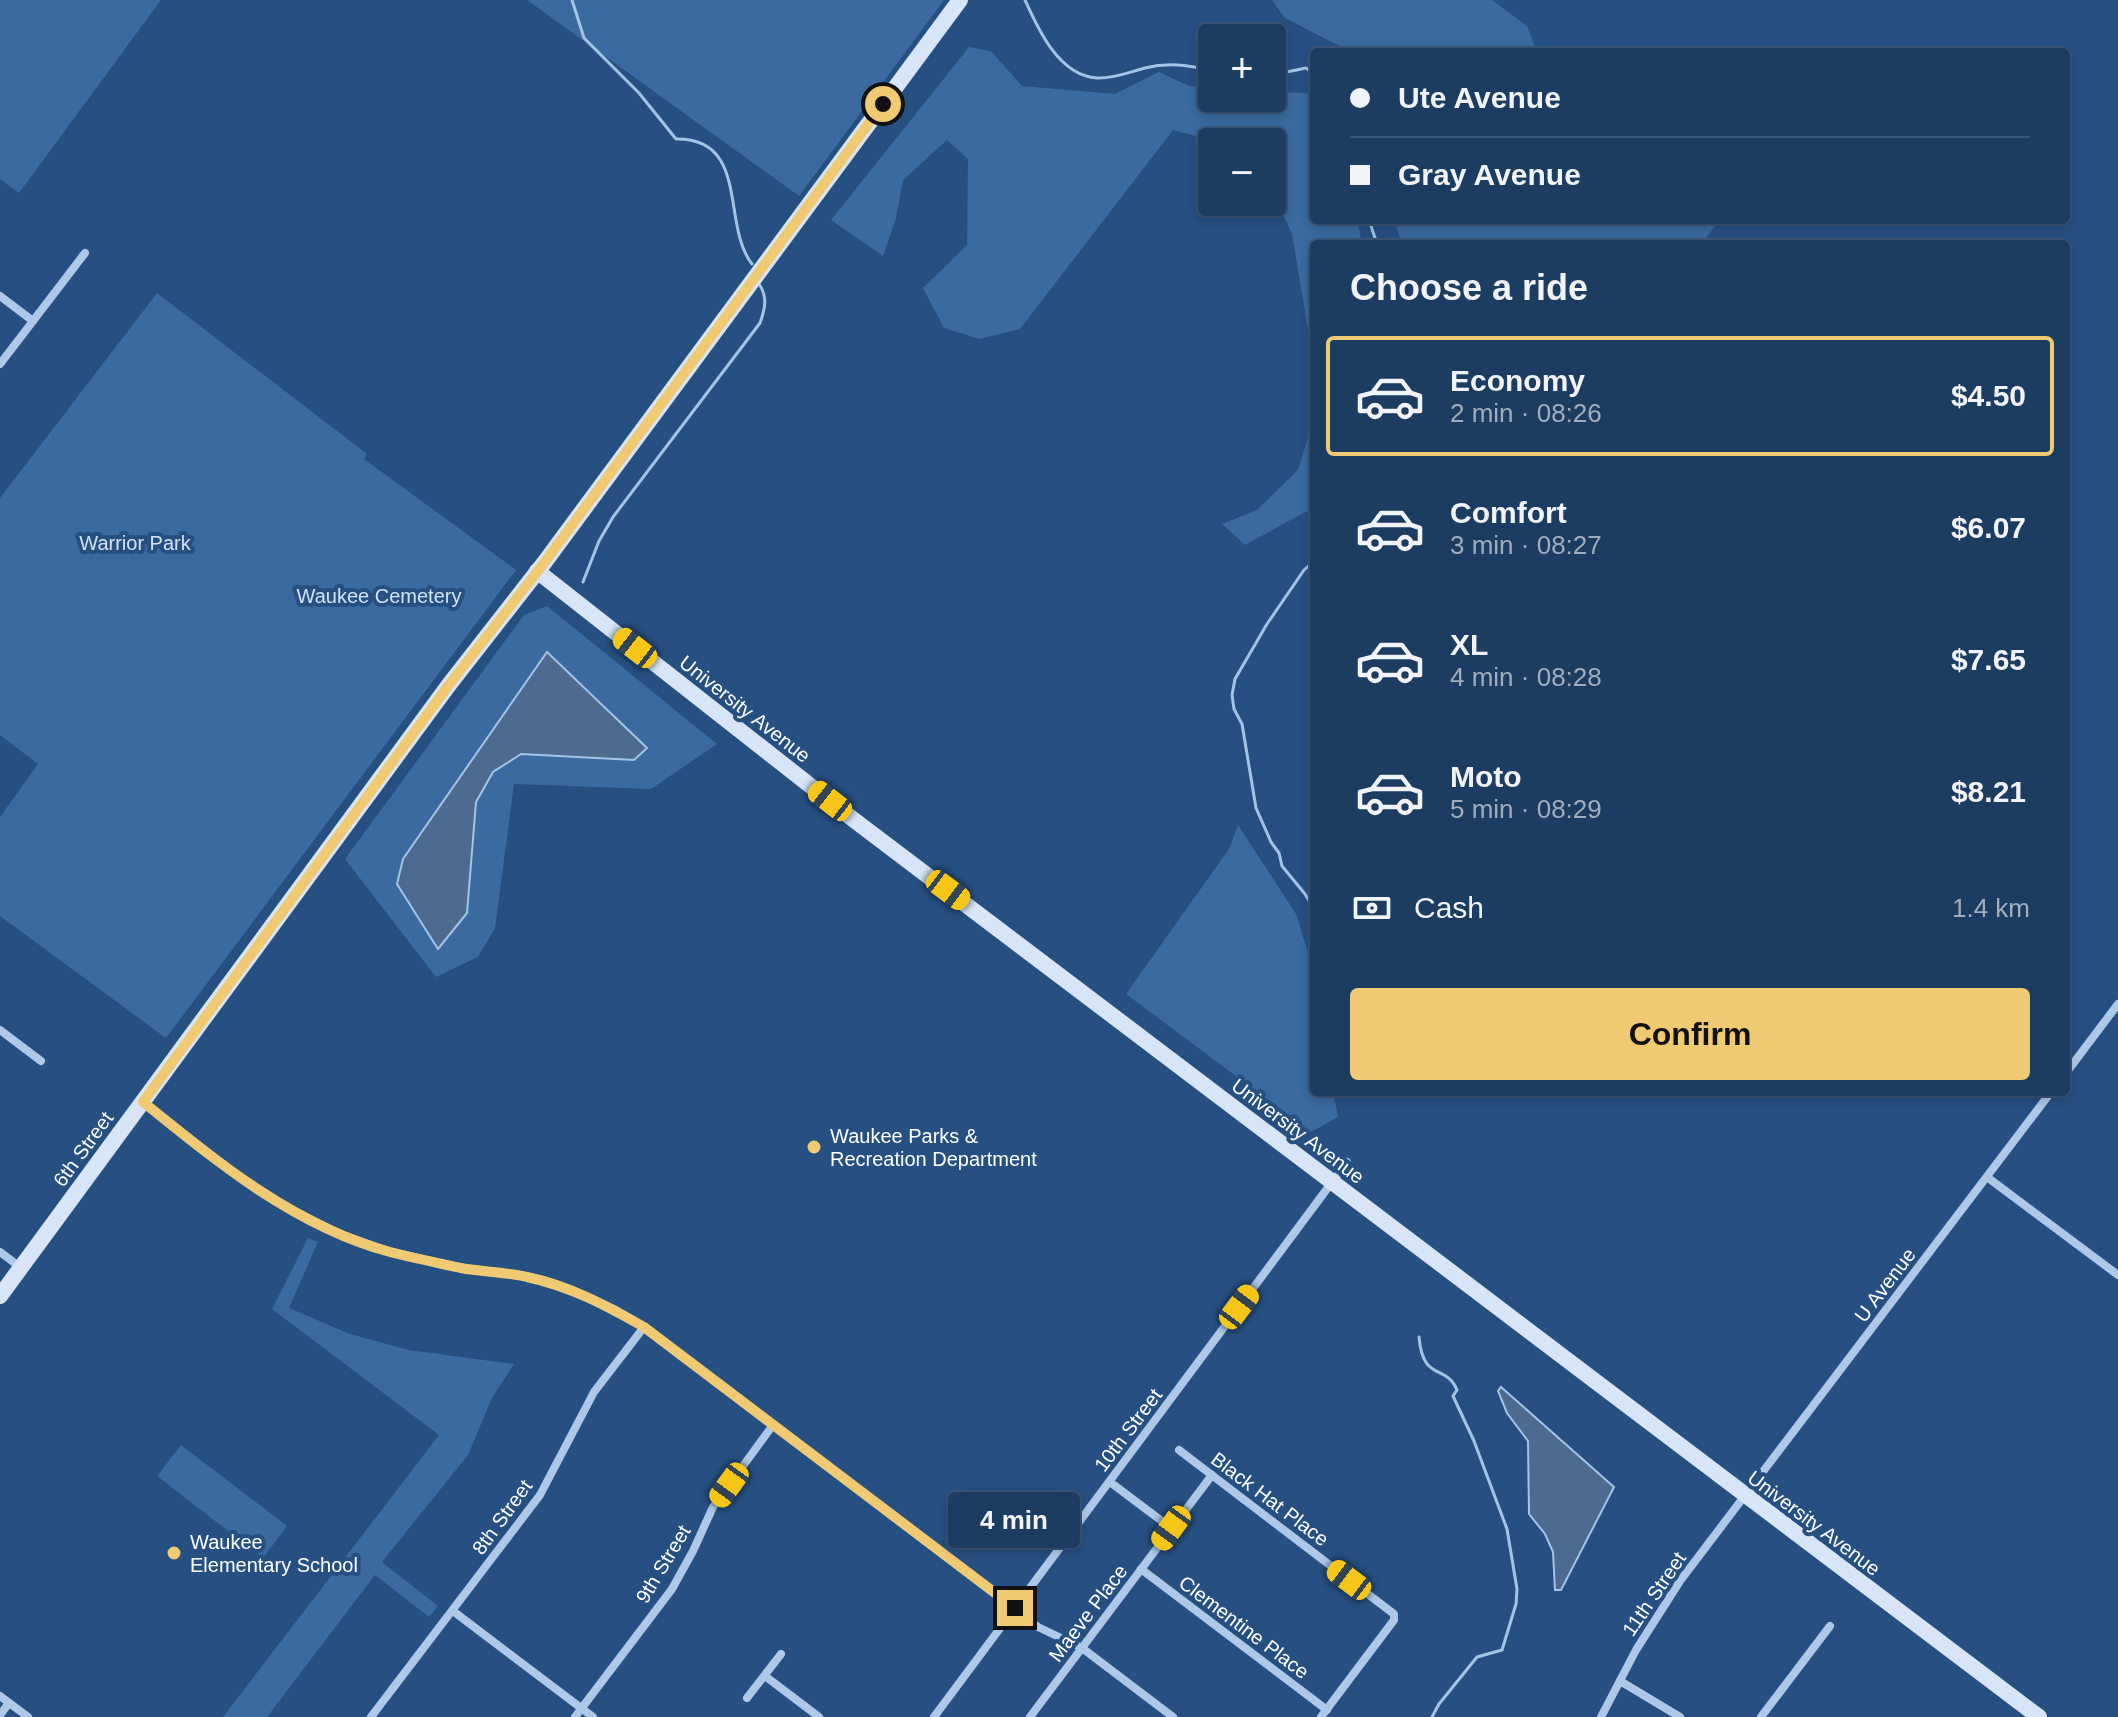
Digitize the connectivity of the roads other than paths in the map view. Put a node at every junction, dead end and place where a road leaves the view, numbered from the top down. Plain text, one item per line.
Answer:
1 (960, 0) edge
2 (85, 253) dead end
3 (0, 296) edge
4 (33, 321) junction
5 (0, 364) edge
6 (540, 567) junction
7 (2118, 1004) edge
8 (0, 1030) edge
9 (41, 1061) dead end
10 (2070, 1068) edge
11 (2048, 1096) edge
12 (143, 1102) junction
13 (1347, 1162) dead end
14 (1987, 1177) junction
15 (1332, 1182) junction
16 (0, 1252) edge
17 (21, 1268) junction
18 (2116, 1270) edge
19 (0, 1296) edge
20 (644, 1327) junction
21 (773, 1425) junction
22 (1179, 1450) dead end
23 (1212, 1475) junction
24 (1110, 1482) junction
25 (1745, 1496) junction
26 (1171, 1528) junction
27 (1141, 1569) junction
28 (1015, 1608) junction
29 (453, 1611) junction
30 (1830, 1626) dead end
31 (1082, 1648) junction
32 (781, 1654) dead end
33 (765, 1676) junction
34 (1620, 1681) junction
35 (0, 1696) edge
36 (747, 1698) dead end
37 (9, 1703) junction
38 (581, 1708) junction
39 (1324, 1714) edge
40 (0, 1715) edge
41 (28, 1717) edge
42 (371, 1717) edge
43 (575, 1717) edge
44 (593, 1717) edge
45 (819, 1717) edge
46 (934, 1717) edge
47 (1030, 1717) edge
48 (1173, 1717) edge
49 (1601, 1717) edge
50 (1680, 1717) edge
51 (1761, 1717) edge
52 (2039, 1717) edge

1 - 6 street, 6th Street
2 - 4 street
3 - 4 street
4 - 5 street
6 - 12 street, 6th Street
6 - 15 street, University Avenue
7 - 10 street
8 - 9 street
11 - 14 street, U Avenue
12 - 17 street, 6th Street
12 - 20 street
13 - 15 street, 10th Street
14 - 18 street
14 - 25 street, U Avenue
15 - 24 street, 10th Street
15 - 25 street, University Avenue
16 - 17 street
17 - 19 street, 6th Street
20 - 21 street
20 - 29 street, 8th Street
21 - 28 street
21 - 38 street, 9th Street
22 - 23 street, Black Hat Place
23 - 26 street, Maeve Place
23 - 39 street, Black Hat Place
24 - 26 street
24 - 28 street, 10th Street
25 - 34 street, 11th Street
25 - 52 street, University Avenue
26 - 27 street, Maeve Place
27 - 31 street, Maeve Place
27 - 39 street, Clementine Place
28 - 31 street
28 - 46 street, 10th Street
29 - 38 street
29 - 42 street, 8th Street
30 - 51 street
31 - 47 street, Maeve Place
31 - 48 street
32 - 33 street
33 - 36 street
33 - 45 street
34 - 49 street, 11th Street
34 - 50 street
35 - 37 street
37 - 40 street
37 - 41 street
38 - 43 street, 9th Street
38 - 44 street

